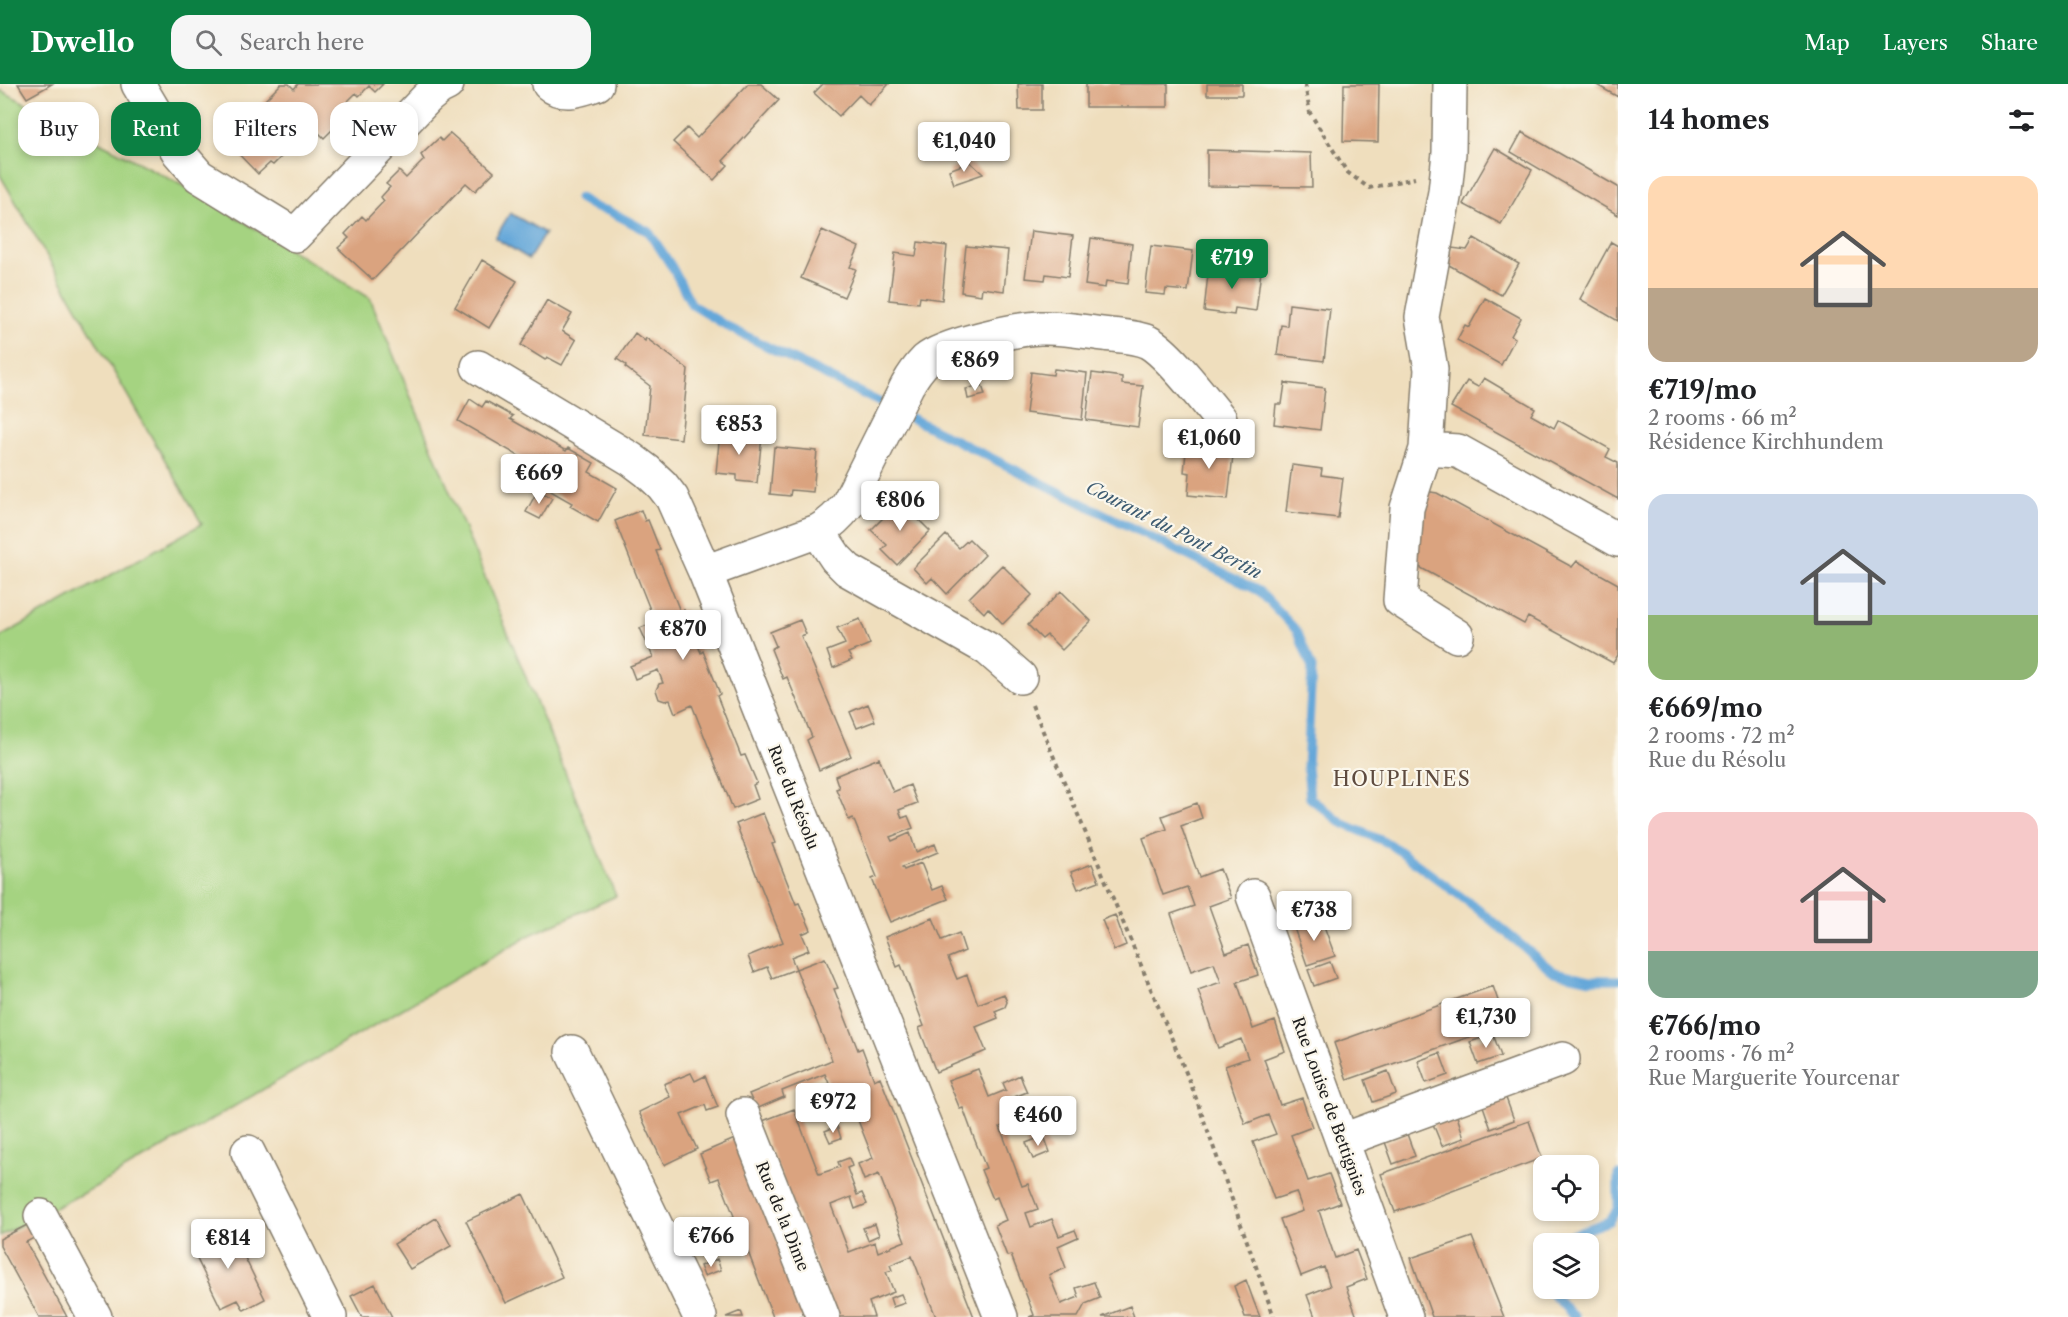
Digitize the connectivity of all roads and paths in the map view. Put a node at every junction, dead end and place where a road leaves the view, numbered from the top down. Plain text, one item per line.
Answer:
1 (138, 84) edge
2 (447, 84) edge
3 (1305, 84) edge
4 (1450, 84) edge
5 (1448, 171) junction
6 (477, 366) dead end
7 (1220, 419) dead end
8 (1426, 449) junction
9 (818, 531) junction
10 (1618, 540) edge
11 (705, 572) junction
12 (1457, 636) dead end
13 (1020, 677) joint
14 (1253, 896) dead end
15 (572, 1052) dead end
16 (1563, 1059) dead end
17 (743, 1115) dead end
18 (1343, 1140) junction
19 (248, 1152) dead end
20 (41, 1216) dead end
21 (95, 1317) edge
22 (330, 1317) edge
23 (700, 1317) edge
24 (823, 1317) edge
25 (1001, 1317) edge
26 (1274, 1317) edge
27 (1406, 1317) edge

1 - 2 street
3 - 5 path
4 - 5 street
5 - 8 street
6 - 11 street, Rue du Résolu
7 - 9 street
8 - 10 street
8 - 12 street
9 - 11 street
9 - 13 street
11 - 25 street, Rue du Résolu
13 - 26 path
14 - 18 street, Rue Louise de Bettignies
15 - 23 street
16 - 18 street
17 - 24 street, Rue de la Dime
18 - 27 street, Rue Louise de Bettignies
19 - 22 street
20 - 21 street

